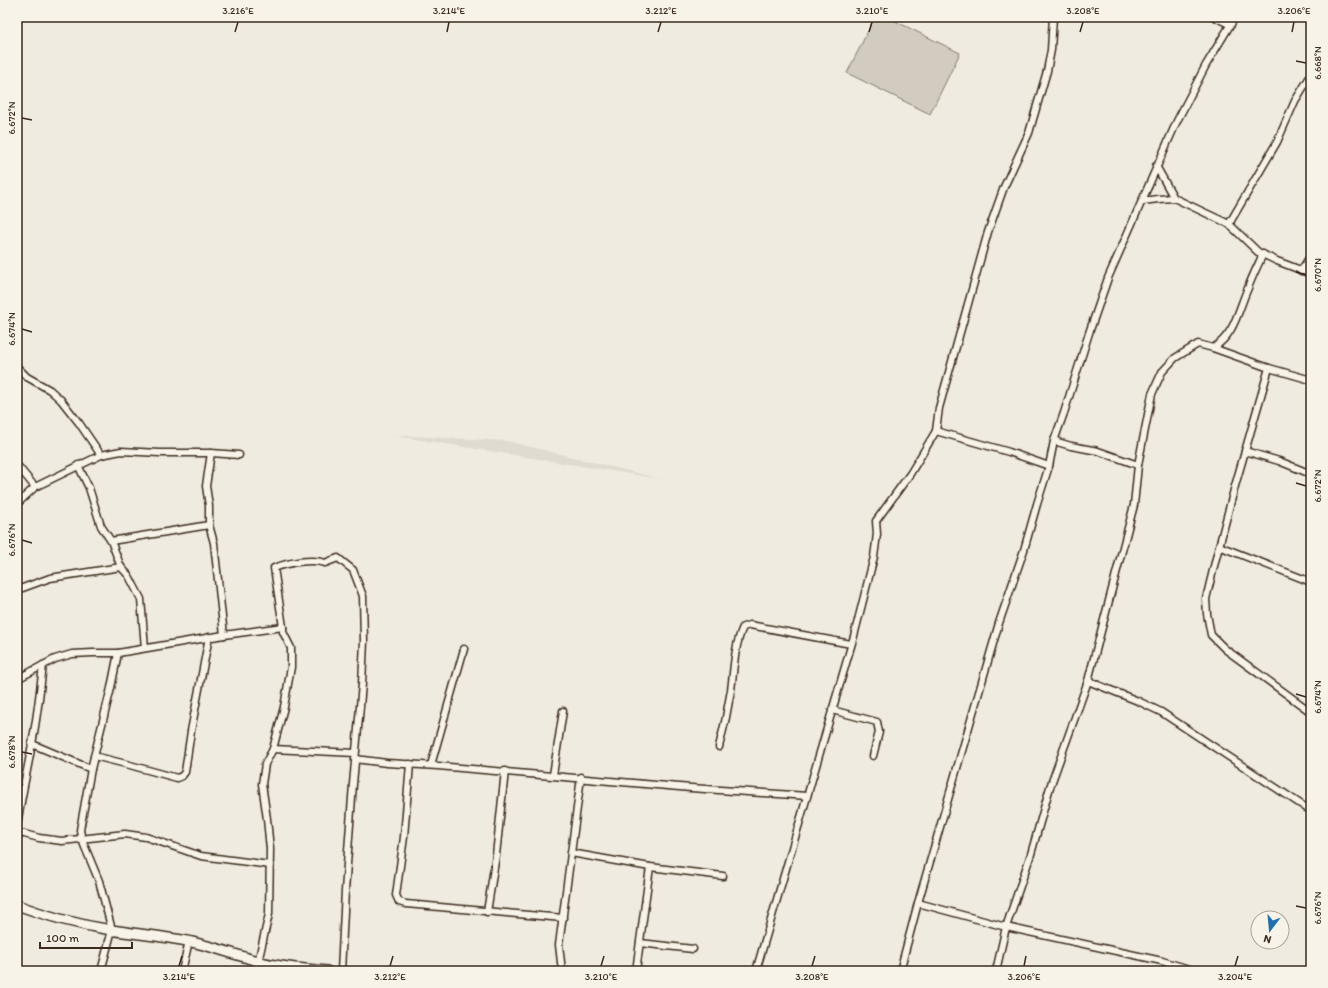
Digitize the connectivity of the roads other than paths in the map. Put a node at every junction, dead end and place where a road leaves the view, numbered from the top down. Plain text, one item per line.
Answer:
1 (1053, 17) edge
2 (1215, 17) edge
3 (1235, 17) edge
4 (1231, 25) junction
5 (1311, 75) edge
6 (1156, 166) junction
7 (1174, 198) junction
8 (1143, 201) junction
9 (1229, 224) junction
10 (1263, 254) junction
11 (1311, 255) edge
12 (1301, 271) junction
13 (1311, 274) edge
14 (1213, 348) junction
15 (17, 366) edge
16 (1269, 368) junction
17 (22, 373) junction
18 (17, 378) edge
19 (1311, 380) edge
20 (936, 431) junction
21 (1054, 441) junction
22 (1245, 451) junction
23 (211, 453) junction
24 (101, 455) junction
25 (239, 455) dead end
26 (17, 465) edge
27 (78, 465) junction
28 (1138, 465) junction
29 (1049, 466) junction
30 (1311, 474) edge
31 (35, 487) junction
32 (17, 504) edge
33 (209, 525) junction
34 (112, 541) junction
35 (1219, 546) junction
36 (121, 567) junction
37 (1311, 582) edge
38 (17, 590) edge
39 (283, 627) junction
40 (224, 635) junction
41 (209, 637) junction
42 (851, 644) junction
43 (145, 648) junction
44 (464, 649) dead end
45 (118, 653) junction
46 (43, 665) junction
47 (17, 679) edge
48 (1088, 681) junction
49 (832, 710) junction
50 (563, 711) dead end
51 (1311, 712) edge
52 (32, 744) junction
53 (719, 747) dead end
54 (273, 749) junction
55 (94, 756) junction
56 (355, 756) junction
57 (873, 756) dead end
58 (410, 764) junction
59 (431, 765) junction
60 (91, 769) junction
61 (505, 771) junction
62 (552, 775) junction
63 (581, 777) junction
64 (807, 796) junction
65 (1311, 810) edge
66 (17, 826) edge
67 (17, 832) edge
68 (82, 840) junction
69 (571, 854) junction
70 (270, 864) junction
71 (650, 867) junction
72 (723, 876) dead end
73 (918, 903) junction
74 (17, 906) edge
75 (488, 912) junction
76 (563, 918) junction
77 (1006, 927) junction
78 (112, 930) junction
79 (189, 941) junction
80 (640, 943) junction
81 (693, 949) dead end
82 (258, 961) junction
83 (101, 971) edge
84 (182, 971) edge
85 (256, 971) edge
86 (326, 971) edge
87 (341, 971) edge
88 (562, 971) edge
89 (636, 971) edge
90 (756, 971) edge
91 (900, 971) edge
92 (996, 971) edge
93 (1196, 971) edge

1 - 20 street
2 - 4 street
3 - 4 street
4 - 6 street
5 - 9 street
6 - 7 street
6 - 8 street
7 - 8 street
7 - 9 street
8 - 21 street
9 - 10 street
10 - 12 street
10 - 14 street
11 - 12 street
12 - 13 street
14 - 16 street
14 - 28 street
15 - 17 street
16 - 19 street
16 - 22 street
17 - 18 street
17 - 24 street
20 - 29 street
20 - 42 street
21 - 28 street
21 - 29 street
22 - 30 street
22 - 35 street
23 - 24 street
23 - 25 street
23 - 33 street
24 - 27 street
26 - 31 street
27 - 31 street
27 - 34 street
28 - 48 street
29 - 73 street
31 - 32 street
33 - 34 street
33 - 40 street
34 - 36 street
35 - 37 street
35 - 51 street
36 - 38 street
36 - 43 street
39 - 40 street
39 - 54 street
39 - 56 street
40 - 41 street
41 - 43 street
41 - 55 street
42 - 49 street
42 - 53 street
43 - 45 street
44 - 59 street
45 - 46 street
45 - 55 street
46 - 47 street
46 - 52 street
48 - 65 street
48 - 77 street
49 - 57 street
49 - 64 street
50 - 62 street
52 - 60 street
52 - 66 street
54 - 56 street
54 - 70 street
55 - 60 street
56 - 58 street
56 - 87 street
58 - 59 street
58 - 75 street
59 - 61 street
60 - 68 street
61 - 62 street
61 - 75 street
62 - 63 street
63 - 64 street
63 - 69 street
64 - 90 street
67 - 68 street
68 - 70 street
68 - 78 street
69 - 71 street
69 - 76 street
70 - 82 street
71 - 72 street
71 - 80 street
73 - 77 street
73 - 91 street
74 - 78 street
75 - 76 street
76 - 88 street
77 - 92 street
77 - 93 street
78 - 79 street
78 - 83 street
79 - 82 street
79 - 84 street
80 - 81 street
80 - 89 street
82 - 85 street
82 - 86 street

